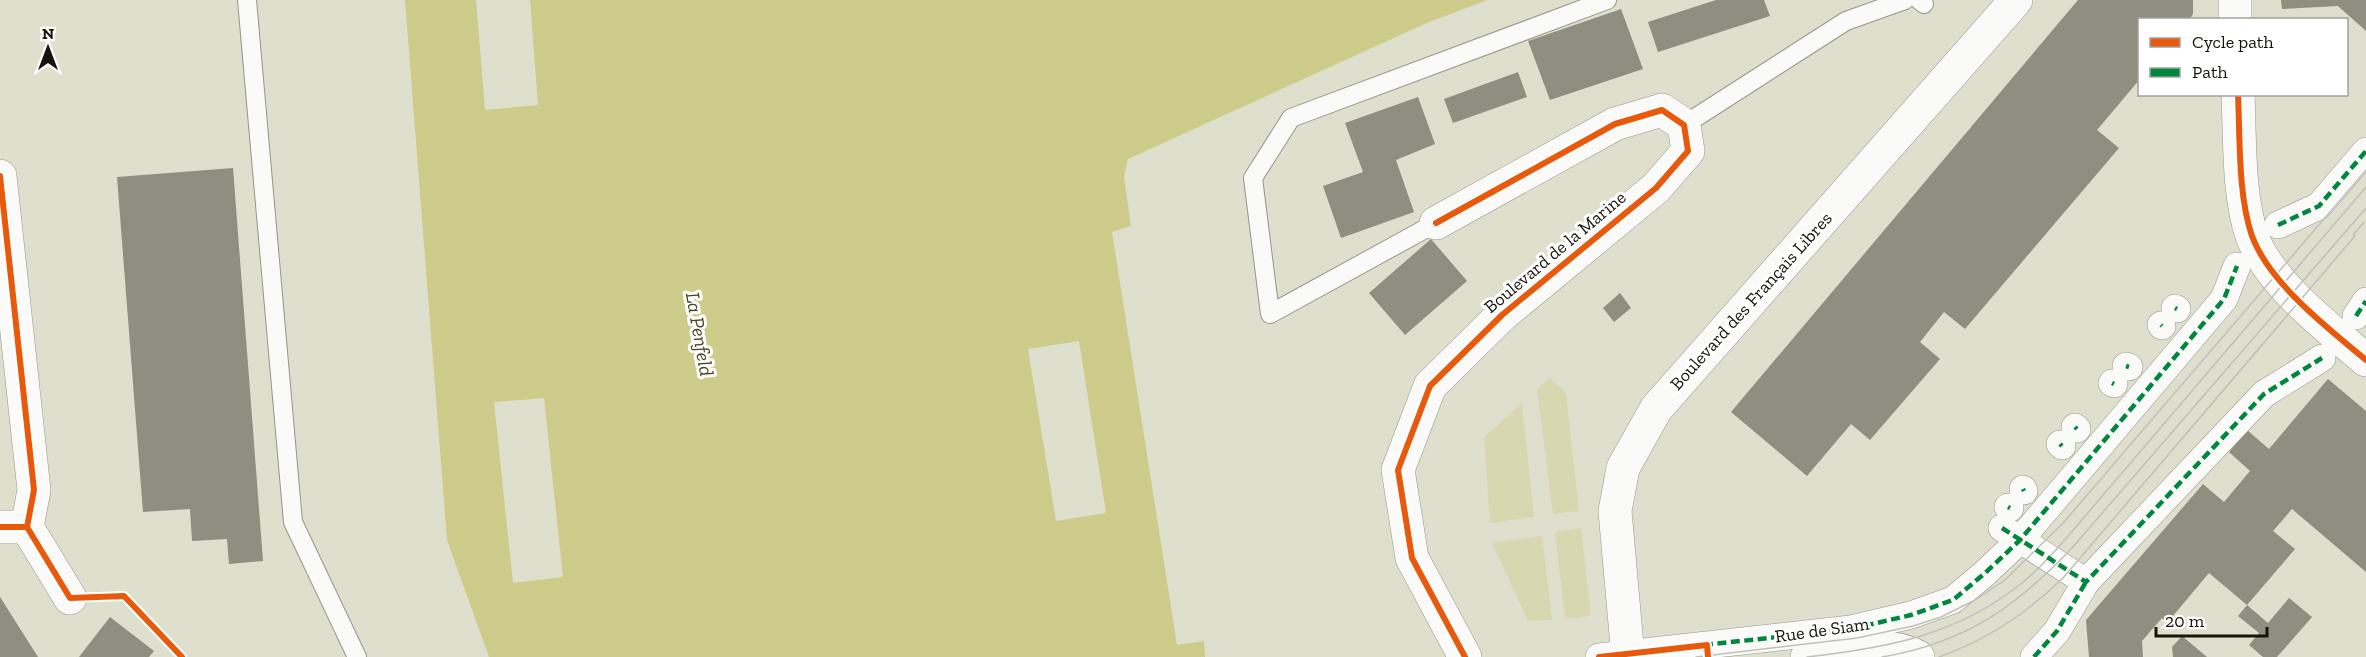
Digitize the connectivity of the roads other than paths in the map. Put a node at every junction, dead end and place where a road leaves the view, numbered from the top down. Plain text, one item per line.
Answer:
1 (247, 0) edge
2 (1607, 0) edge
3 (1905, 0) edge
4 (2016, 0) edge
5 (2235, 0) edge
6 (2235, 18) edge
7 (2238, 96) edge
8 (1684, 125) junction
9 (2366, 151) edge
10 (0, 176) edge
11 (1436, 223) joint
12 (2278, 225) dead end
13 (2237, 266) dead end
14 (2346, 328) edge
15 (2366, 360) edge
16 (2015, 510) junction
17 (13, 527) edge
18 (2086, 582) junction
19 (70, 598) dead end
20 (1618, 656) edge
21 (357, 657) edge
22 (1466, 657) edge
23 (1807, 657) edge
24 (1918, 657) edge
25 (2034, 657) edge

1 - 21 lane
2 - 11 lane
3 - 8 lane
4 - 20 street, Boulevard des Français Libres
5 - 6 street
7 - 14 street
8 - 11 street
8 - 22 street, Boulevard de la Marine
9 - 12 street
10 - 17 street
13 - 16 street, Rue de Siam
14 - 15 street
14 - 18 street
16 - 18 street
16 - 20 street, Rue de Siam
17 - 19 street
18 - 25 street
23 - 24 street, Rue de Siam

